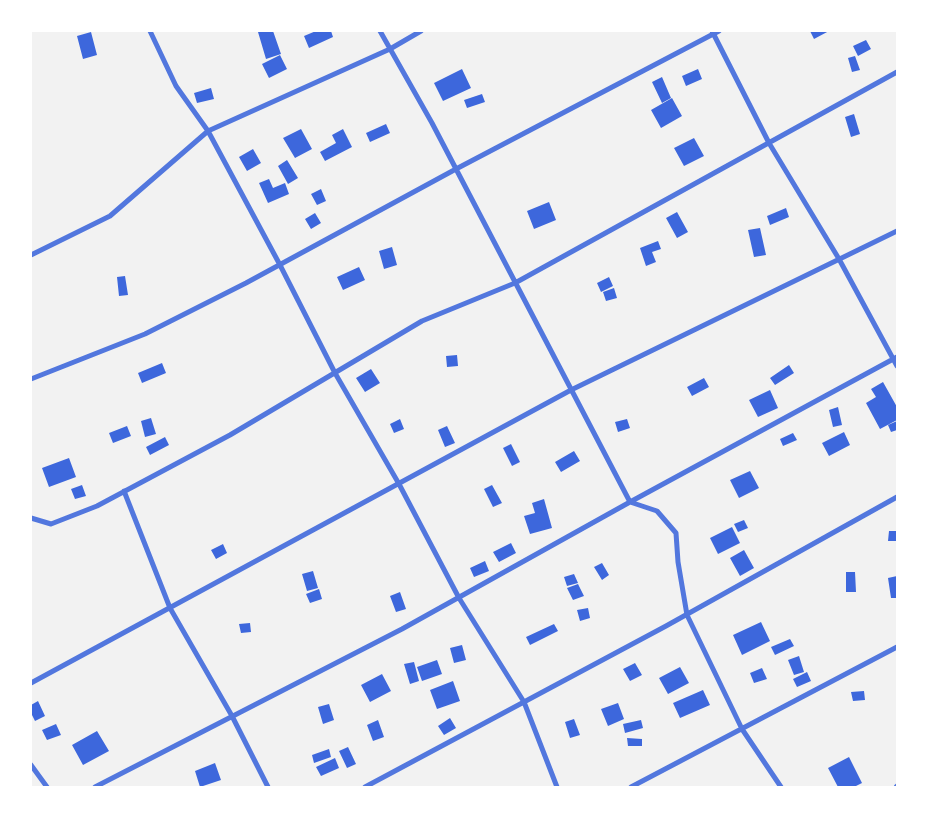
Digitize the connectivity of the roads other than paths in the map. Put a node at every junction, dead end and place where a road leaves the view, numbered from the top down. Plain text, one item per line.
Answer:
1 (150, 31) edge
2 (380, 31) edge
3 (421, 31) edge
4 (715, 32) edge
5 (390, 49) junction
6 (897, 72) edge
7 (208, 131) junction
8 (769, 143) junction
9 (456, 170) junction
10 (897, 231) edge
11 (31, 255) edge
12 (839, 260) junction
13 (280, 265) junction
14 (515, 282) junction
15 (895, 358) edge
16 (897, 366) edge
17 (335, 373) junction
18 (31, 379) edge
19 (571, 390) junction
20 (399, 484) junction
21 (124, 491) junction
22 (897, 497) edge
23 (630, 502) junction
24 (31, 518) edge
25 (458, 598) junction
26 (170, 608) junction
27 (687, 615) junction
28 (897, 647) edge
29 (31, 683) edge
30 (524, 702) junction
31 (232, 716) junction
32 (742, 729) junction
33 (31, 765) edge
34 (47, 787) edge
35 (95, 787) edge
36 (268, 787) edge
37 (365, 787) edge
38 (557, 787) edge
39 (631, 787) edge
40 (781, 787) edge

1 - 7 street
2 - 5 street
3 - 5 street
4 - 8 street
4 - 9 street
5 - 7 street
5 - 9 street
6 - 8 street
7 - 11 street
7 - 13 street
8 - 12 street
8 - 14 street
9 - 13 street
9 - 14 street
10 - 12 street
12 - 15 street
12 - 19 street
13 - 17 street
13 - 18 street
14 - 17 street
14 - 19 street
15 - 16 street
15 - 23 street
17 - 20 street
17 - 21 street
19 - 20 street
19 - 23 street
20 - 25 street
20 - 26 street
21 - 24 street
21 - 26 street
22 - 27 street
23 - 25 street
23 - 27 street
25 - 30 street
25 - 31 street
26 - 29 street
26 - 31 street
27 - 30 street
27 - 32 street
28 - 32 street
30 - 37 street
30 - 38 street
31 - 35 street
31 - 36 street
32 - 39 street
32 - 40 street
33 - 34 street

